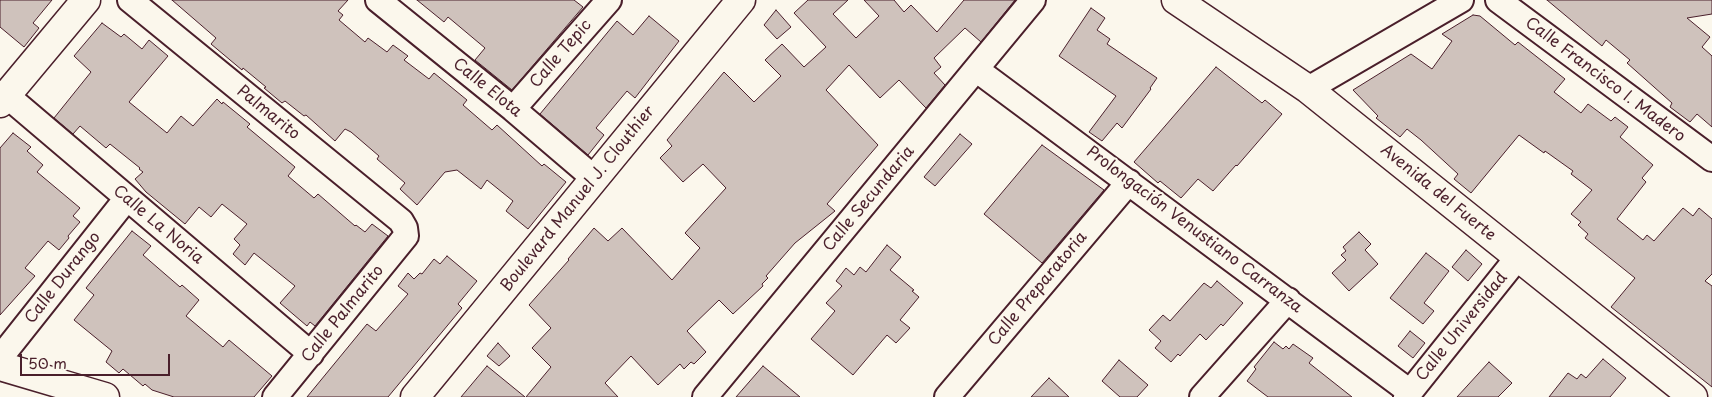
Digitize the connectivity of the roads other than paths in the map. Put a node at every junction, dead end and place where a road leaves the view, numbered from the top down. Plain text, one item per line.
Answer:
1 (86, 0) edge
2 (130, 0) edge
3 (378, 0) edge
4 (609, 0) edge
5 (742, 0) edge
6 (1033, 0) edge
7 (1176, 0) edge
8 (1461, 0) edge
9 (1498, 0) edge
10 (977, 70) junction
11 (1308, 89) junction
12 (3, 99) edge
13 (514, 109) junction
14 (1712, 159) edge
15 (595, 179) junction
16 (1129, 182) junction
17 (127, 198) junction
18 (405, 228) joint
19 (1518, 257) junction
20 (1288, 300) junction
21 (311, 354) junction
22 (0, 358) edge
23 (0, 366) edge
24 (1408, 394) edge
25 (105, 397) edge
26 (275, 397) edge
27 (415, 397) edge
28 (705, 397) edge
29 (947, 397) edge
30 (1202, 397) edge
31 (1693, 397) edge

1 - 12 main road
2 - 18 street, Palmarito
3 - 13 street, Calle Elota
4 - 13 street, Calle Tepic
5 - 15 main road, Boulevard Manuel J. Clouthier
6 - 10 street, Calle Secundaria
7 - 11 main road, Avenida del Fuerte
8 - 11 street
9 - 14 street, Calle Francisco I. Madero
10 - 16 street, Prolongación Venustiano Carranza
10 - 28 street, Calle Secundaria
11 - 19 main road, Avenida del Fuerte
12 - 17 street, Calle La Noria
13 - 15 street, Calle Elota
15 - 27 main road, Boulevard Manuel J. Clouthier
16 - 20 street, Prolongación Venustiano Carranza
16 - 29 street, Calle Preparatoria
17 - 21 street, Calle La Noria
17 - 22 street, Calle Durango
18 - 21 street, Calle Palmarito
19 - 24 street, Calle Universidad
19 - 31 main road, Avenida del Fuerte
20 - 24 street, Prolongación Venustiano Carranza
20 - 30 street
21 - 26 street, Calle Palmarito
23 - 25 main road

